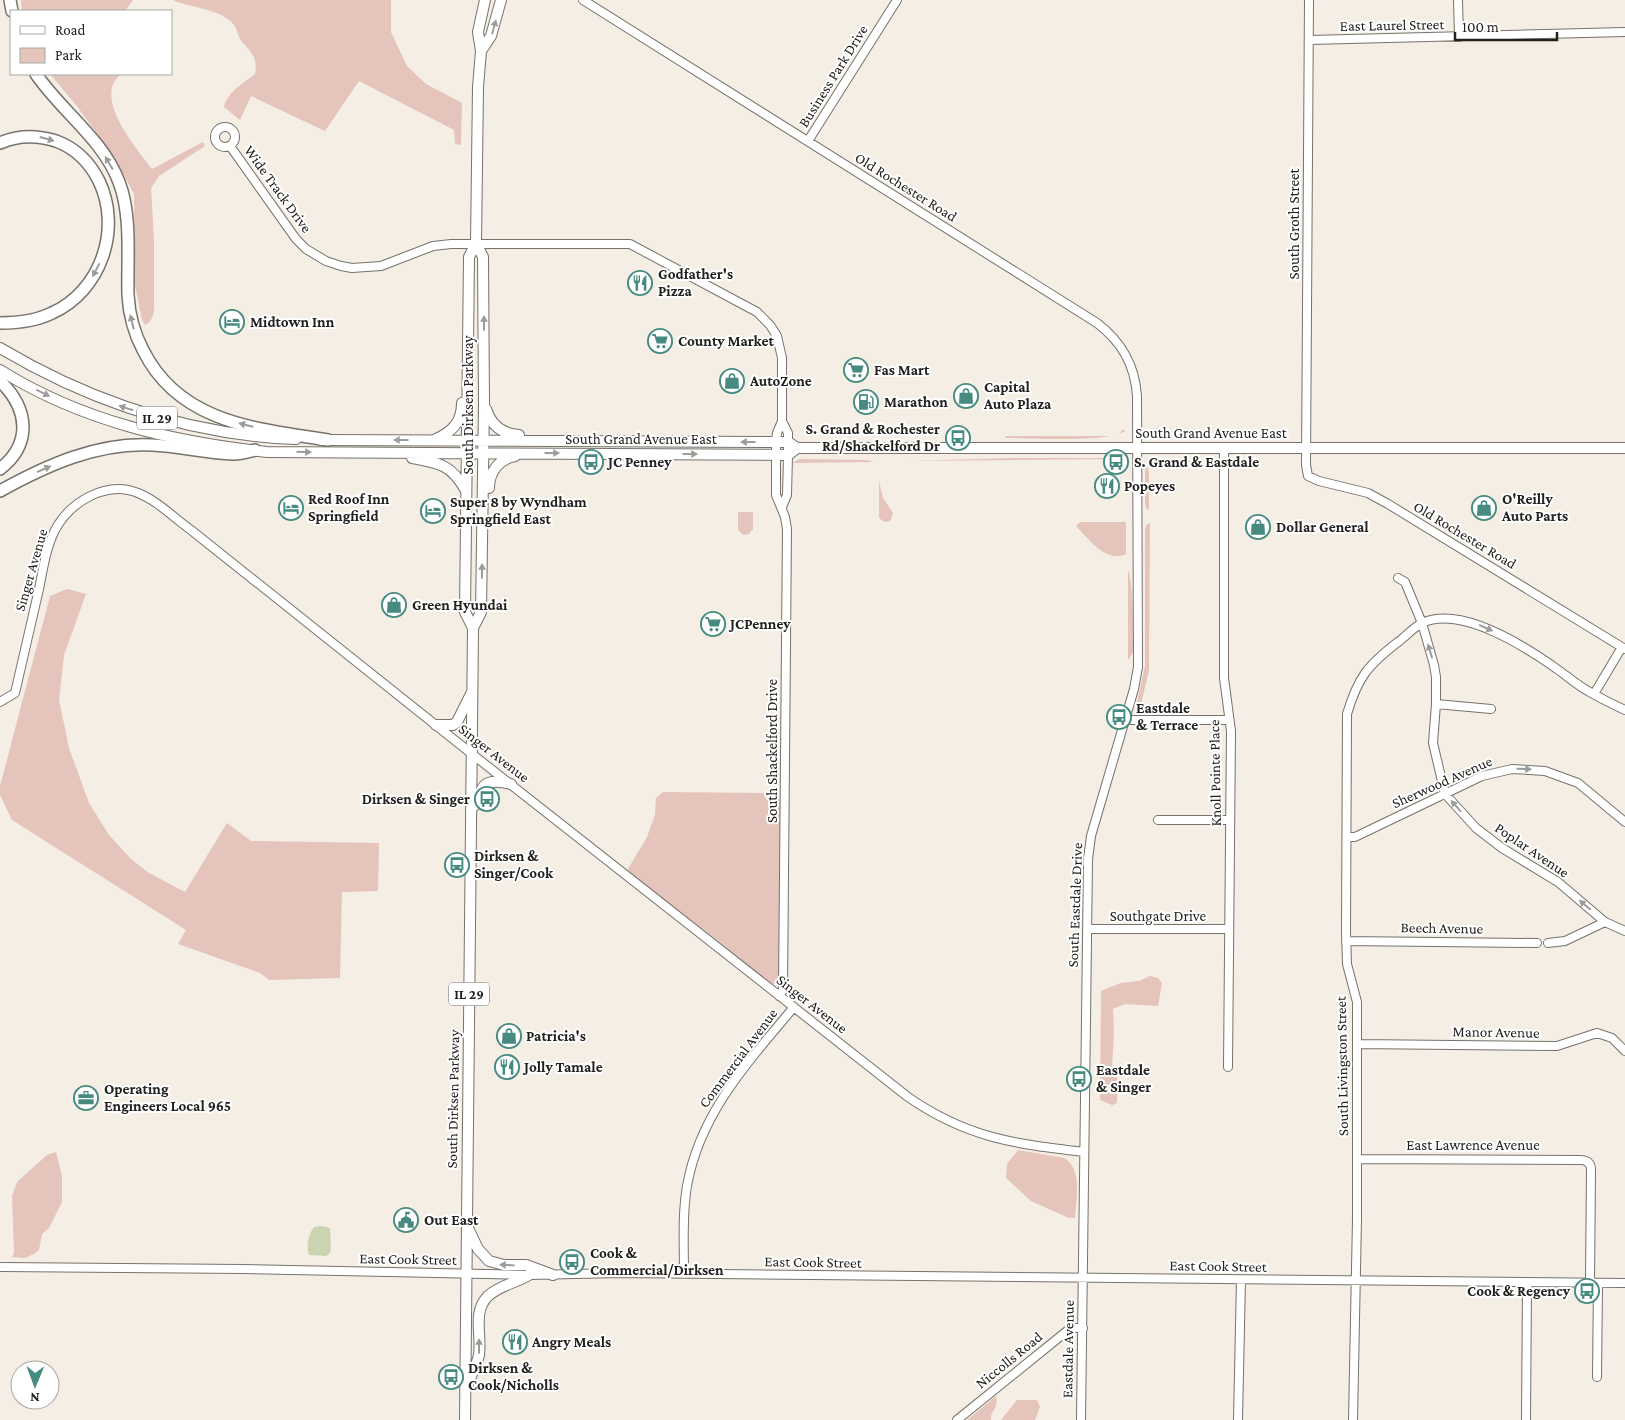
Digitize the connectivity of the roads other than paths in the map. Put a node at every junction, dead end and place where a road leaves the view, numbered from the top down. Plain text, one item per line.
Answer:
1 (485, 0) edge
2 (501, 0) edge
3 (583, 0) edge
4 (897, 0) edge
5 (1309, 0) edge
6 (1458, 0) edge
7 (1625, 32) edge
8 (1459, 36) junction
9 (1309, 40) junction
10 (481, 51) junction
11 (37, 75) edge
12 (808, 141) junction
13 (0, 143) edge
14 (230, 146) dead end
15 (476, 243) junction
16 (0, 323) edge
17 (0, 348) edge
18 (0, 370) edge
19 (0, 381) edge
20 (467, 381) junction
21 (484, 404) junction
22 (782, 421) junction
23 (328, 440) junction
24 (434, 440) junction
25 (468, 440) junction
26 (483, 440) junction
27 (578, 441) junction
28 (776, 442) junction
29 (788, 442) junction
30 (797, 448) junction
31 (1137, 448) junction
32 (1224, 448) junction
33 (1307, 448) junction
34 (1625, 448) edge
35 (255, 450) junction
36 (384, 453) junction
37 (467, 453) junction
38 (484, 453) junction
39 (531, 454) junction
40 (776, 455) junction
41 (788, 455) junction
42 (0, 469) edge
43 (0, 491) edge
44 (467, 493) junction
45 (782, 507) junction
46 (483, 517) junction
47 (1398, 578) dead end
48 (1422, 623) junction
49 (473, 628) junction
50 (1624, 648) edge
51 (474, 689) junction
52 (1594, 694) junction
53 (0, 702) edge
54 (1436, 704) junction
55 (1491, 709) dead end
56 (1625, 710) edge
57 (1126, 720) junction
58 (1229, 720) junction
59 (436, 725) junction
60 (472, 754) junction
61 (511, 784) junction
62 (1445, 794) junction
63 (471, 809) junction
64 (1158, 820) dead end
65 (1230, 820) junction
66 (1625, 822) edge
67 (1347, 837) junction
68 (1605, 922) junction
69 (1088, 929) junction
70 (1229, 929) junction
71 (1625, 931) edge
72 (1346, 941) junction
73 (1537, 943) dead end
74 (1548, 943) dead end
75 (779, 996) junction
76 (794, 1007) junction
77 (1357, 1044) junction
78 (1625, 1051) edge
79 (1228, 1067) dead end
80 (1084, 1152) junction
81 (1356, 1159) junction
82 (467, 1226) junction
83 (0, 1266) edge
84 (466, 1274) junction
85 (684, 1274) junction
86 (530, 1275) junction
87 (554, 1275) junction
88 (1083, 1279) junction
89 (1241, 1280) junction
90 (1355, 1282) junction
91 (1527, 1282) junction
92 (1594, 1283) junction
93 (1625, 1283) edge
94 (1083, 1328) junction
95 (1597, 1377) dead end
96 (465, 1392) junction
97 (465, 1420) edge
98 (957, 1420) edge
99 (1081, 1420) edge
100 (1238, 1420) edge
101 (1353, 1420) edge
102 (1526, 1420) edge

1 - 10 main road, South Dirksen Parkway
10 -> 2 main road, South Dirksen Parkway
3 - 12 street, Old Rochester Road
4 - 12 street, Business Park Drive
5 - 9 street, South Groth Street
6 - 8 street
7 - 8 street, East Laurel Street
8 - 9 street, East Laurel Street
9 - 33 street, South Groth Street
10 - 15 main road, South Dirksen Parkway
23 -> 11 highway
12 - 31 street, Old Rochester Road
13 -> 16 highway
14 - 15 street, Wide Track Drive
15 - 20 main road, South Dirksen Parkway
21 -> 15 main road, South Dirksen Parkway
15 - 22 street, South Shackelford Drive
23 -> 17 main road, IL 29
18 -> 35 main road, IL 29
19 - 42 highway
20 - 24 main road
20 - 25 main road, South Dirksen Parkway
21 - 26 main road, South Dirksen Parkway
21 - 27 main road
22 - 28 street, South Shackelford Drive
22 - 29 street, South Shackelford Drive
24 -> 23 main road, IL 29
24 - 25 main road, IL 29
25 - 26 main road, IL 29
25 - 37 main road, South Dirksen Parkway / IL 29
26 - 27 main road, South Grand Avenue East
26 - 38 main road, South Dirksen Parkway / IL 29
28 -> 27 main road, South Grand Avenue East
28 - 29 main road, South Grand Avenue East
28 - 40 street, South Shackelford Drive
29 - 30 main road
29 - 41 street, South Shackelford Drive
30 - 31 main road, South Grand Avenue East
30 - 41 main road
31 - 32 main road, South Grand Avenue East
31 - 57 street, South Eastdale Drive
32 - 33 main road, South Grand Avenue East
32 - 58 street, Knoll Pointe Place
33 - 34 main road, South Grand Avenue East
33 - 50 street, Old Rochester Road
35 -> 36 main road, IL 29
43 -> 35 highway
36 - 37 main road, South Grand Avenue East
36 - 44 main road, IL 29
37 - 38 main road, South Grand Avenue East
37 - 44 main road, South Dirksen Parkway / IL 29
38 - 39 main road, South Grand Avenue East
38 - 46 main road, South Dirksen Parkway / IL 29
39 -> 40 main road, South Grand Avenue East
39 - 46 main road
40 - 41 main road, South Grand Avenue East
40 - 45 street, South Shackelford Drive
41 - 45 street, South Shackelford Drive
44 - 49 main road, South Dirksen Parkway / IL 29
45 - 75 street, South Shackelford Drive
49 -> 46 main road, South Dirksen Parkway / IL 29
47 - 48 street, Poplar Avenue
48 -> 52 street
54 -> 48 street, Poplar Avenue
48 - 67 street, South Livingston Street
49 - 51 main road, South Dirksen Parkway / IL 29
50 - 52 street
51 - 59 main road
51 - 60 main road, South Dirksen Parkway / IL 29
52 - 56 street
53 - 59 street, Singer Avenue
54 - 55 street
54 - 62 street, Poplar Avenue
57 - 58 street
57 - 69 street, South Eastdale Drive
58 - 65 street, Knoll Pointe Place
59 - 60 street, Singer Avenue
60 - 61 street, Singer Avenue
60 - 63 main road, South Dirksen Parkway / IL 29
61 - 63 main road
61 - 75 street, Singer Avenue
62 -> 66 street, Sherwood Avenue
62 - 67 street, Sherwood Avenue
68 -> 62 street, Poplar Avenue
63 - 82 main road, South Dirksen Parkway / IL 29
64 - 65 street
65 - 70 street, Knoll Pointe Place
67 - 72 street, South Livingston Street
68 - 71 street, Poplar Avenue
68 - 74 street
69 - 70 street, Southgate Drive
69 - 80 street, South Eastdale Drive
70 - 79 street, Knoll Pointe Place
72 - 73 street, Beech Avenue
72 - 77 street, South Livingston Street
75 - 76 street, Singer Avenue
76 - 80 street, Singer Avenue
76 - 85 street, Commercial Avenue
77 - 78 street, Manor Avenue
77 - 81 street, South Livingston Street
80 - 88 street, South Eastdale Drive
81 - 90 street, South Livingston Street
81 - 92 street, East Lawrence Avenue
82 - 84 main road, South Dirksen Parkway / IL 29
87 -> 82 main road
83 - 84 street, East Cook Street
84 - 86 street, East Cook Street
84 - 96 main road, South Dirksen Parkway / IL 29
85 - 87 street, East Cook Street
85 - 88 street, East Cook Street
86 - 87 street, East Cook Street
96 -> 86 main road
88 - 89 street, East Cook Street
88 - 94 street, Eastdale Avenue
89 - 90 street, East Cook Street
89 - 100 street
90 - 91 street, East Cook Street
90 - 101 street, South Livingston Street
91 - 92 street, East Cook Street
91 - 102 street
92 - 93 street, East Cook Street
92 - 95 street
94 - 98 street, Niccolls Road
94 - 99 street, Eastdale Avenue
96 - 97 main road, South Dirksen Parkway / IL 29

